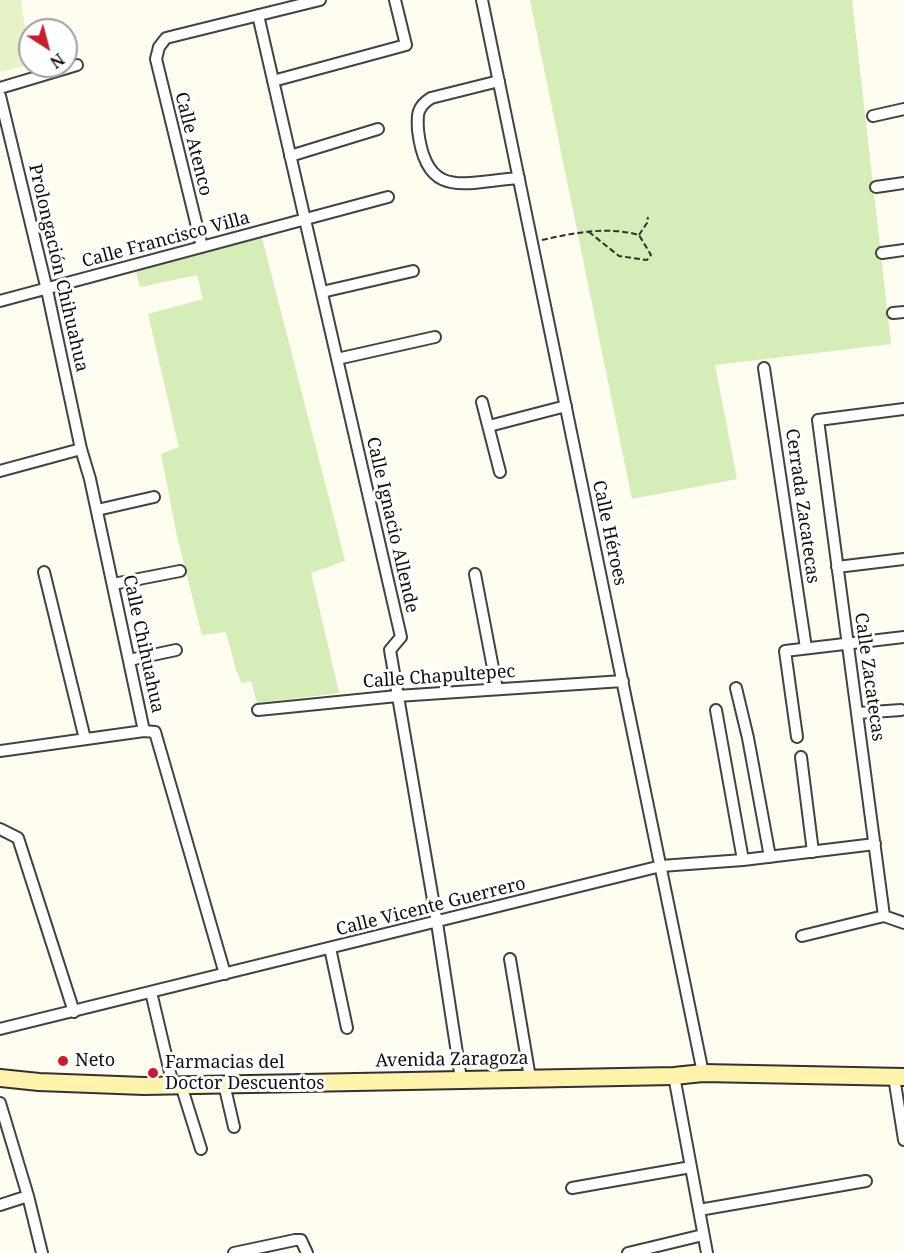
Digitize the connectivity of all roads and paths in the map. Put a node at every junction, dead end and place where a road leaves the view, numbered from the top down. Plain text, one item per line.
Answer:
1 (320, 0) edge
2 (395, 0) edge
3 (482, 0) edge
4 (274, 6) edge
5 (258, 15) junction
6 (33, 78) edge
7 (273, 81) junction
8 (499, 81) junction
9 (0, 88) edge
10 (0, 96) edge
11 (904, 109) edge
12 (3, 115) edge
13 (873, 116) dead end
14 (378, 129) dead end
15 (291, 156) junction
16 (519, 178) junction
17 (904, 183) edge
18 (876, 187) dead end
19 (388, 197) dead end
20 (648, 217) dead end
21 (305, 220) junction
22 (589, 232) junction
23 (639, 235) junction
24 (532, 242) junction
25 (202, 248) junction
26 (904, 250) edge
27 (882, 253) dead end
28 (413, 271) dead end
29 (46, 290) junction
30 (322, 292) junction
31 (0, 301) edge
32 (435, 337) dead end
33 (337, 359) junction
34 (764, 368) dead end
35 (482, 402) dead end
36 (566, 406) junction
37 (904, 409) edge
38 (489, 426) junction
39 (81, 449) junction
40 (0, 471) edge
41 (500, 472) dead end
42 (154, 497) dead end
43 (97, 510) junction
44 (904, 559) edge
45 (837, 567) junction
46 (180, 571) dead end
47 (44, 572) dead end
48 (475, 574) dead end
49 (113, 584) junction
50 (904, 637) edge
51 (849, 642) junction
52 (806, 648) junction
53 (176, 650) dead end
54 (129, 660) junction
55 (623, 681) junction
56 (736, 688) dead end
57 (497, 689) junction
58 (397, 696) junction
59 (258, 710) dead end
60 (716, 710) dead end
61 (901, 710) dead end
62 (858, 713) junction
63 (144, 731) junction
64 (796, 737) dead end
65 (85, 739) junction
66 (0, 752) edge
67 (801, 757) dead end
68 (0, 829) edge
69 (875, 844) junction
70 (813, 852) junction
71 (770, 857) junction
72 (743, 860) junction
73 (662, 866) junction
74 (884, 916) junction
75 (437, 923) junction
76 (904, 924) edge
77 (802, 936) dead end
78 (330, 948) junction
79 (510, 959) dead end
80 (225, 974) junction
81 (151, 993) junction
82 (74, 1012) junction
83 (347, 1028) dead end
84 (0, 1029) edge
85 (703, 1073) junction
86 (674, 1076) junction
87 (899, 1077) edge
88 (0, 1078) edge
89 (530, 1078) junction
90 (461, 1079) junction
91 (224, 1084) junction
92 (177, 1085) junction
93 (0, 1103) edge
94 (234, 1127) dead end
95 (904, 1140) edge
96 (201, 1149) dead end
97 (691, 1167) junction
98 (866, 1181) dead end
99 (572, 1188) dead end
100 (28, 1196) junction
101 (0, 1205) edge
102 (699, 1210) junction
103 (704, 1235) junction
104 (306, 1249) edge
105 (42, 1253) edge
106 (234, 1253) edge
107 (628, 1253) edge
108 (707, 1253) edge

1 - 4 street
2 - 7 street
3 - 8 street, Calle Héroes
4 - 5 street
5 - 7 street, Calle Ignacio Allende
5 - 25 street, Calle Atenco
6 - 9 street
7 - 15 street, Calle Ignacio Allende
8 - 16 street, Calle Héroes
8 - 16 street
10 - 12 street, Prolongación Chihuahua
11 - 13 street
12 - 29 street, Prolongación Chihuahua
14 - 15 street
15 - 21 street, Calle Ignacio Allende
16 - 24 street, Calle Héroes
17 - 18 street
19 - 21 street, Calle Francisco Villa
20 - 23 path
21 - 25 street, Calle Francisco Villa
21 - 30 street, Calle Ignacio Allende
22 - 23 path
22 - 23 path
22 - 24 path
24 - 36 street, Calle Héroes
25 - 29 street, Calle Francisco Villa
26 - 27 street
28 - 30 street
29 - 31 street, Calle Francisco Villa
29 - 39 street, Prolongación Chihuahua
30 - 33 street, Calle Ignacio Allende
32 - 33 street
33 - 58 street, Calle Ignacio Allende
34 - 52 street, Cerrada Zacatecas
35 - 38 street
36 - 38 street
36 - 55 street, Calle Héroes
37 - 45 street, Calle Zacatecas
38 - 41 street
39 - 40 street
39 - 43 street, Calle Chihuahua
42 - 43 street
43 - 49 street, Calle Chihuahua
44 - 45 street
45 - 51 street, Calle Zacatecas
46 - 49 street
47 - 65 street
48 - 57 street
49 - 54 street, Calle Chihuahua
50 - 51 street
51 - 52 street
51 - 62 street, Calle Zacatecas
52 - 64 street
53 - 54 street
54 - 63 street, Calle Chihuahua
55 - 57 street, Calle Chapultepec
55 - 73 street, Calle Héroes
56 - 71 street
57 - 58 street, Calle Chapultepec
58 - 59 street, Calle Chapultepec
58 - 75 street, Calle Ignacio Allende
60 - 72 street
61 - 62 street
62 - 69 street, Calle Zacatecas
63 - 65 street
63 - 80 street, Calle Chihuahua
65 - 66 street
67 - 70 street
68 - 82 street
69 - 70 street, Calle Vicente Guerrero
69 - 74 street, Calle Zacatecas
70 - 71 street, Calle Vicente Guerrero
71 - 72 street, Calle Vicente Guerrero
72 - 73 street, Calle Vicente Guerrero
73 - 75 street, Calle Vicente Guerrero
73 - 85 street, Calle Héroes
74 - 76 street
74 - 77 street
75 - 78 street, Calle Vicente Guerrero
75 - 90 street, Calle Ignacio Allende
78 - 80 street, Calle Vicente Guerrero
78 - 83 street
79 - 89 street
80 - 81 street, Calle Vicente Guerrero
81 - 82 street, Calle Vicente Guerrero
81 - 92 street
82 - 84 street, Calle Vicente Guerrero
85 - 86 main road, Avenida Zaragoza
85 - 87 main road, Avenida Zaragoza
86 - 89 main road, Avenida Zaragoza
86 - 97 street
87 - 95 street
88 - 92 main road, Avenida Zaragoza
89 - 90 main road, Avenida Zaragoza
90 - 91 main road, Avenida Zaragoza
91 - 92 main road, Avenida Zaragoza
91 - 94 street
92 - 96 street
93 - 100 street
97 - 99 street
97 - 102 street
98 - 102 street
100 - 101 street
100 - 105 street
102 - 103 street
103 - 107 street
103 - 108 street
104 - 106 street

